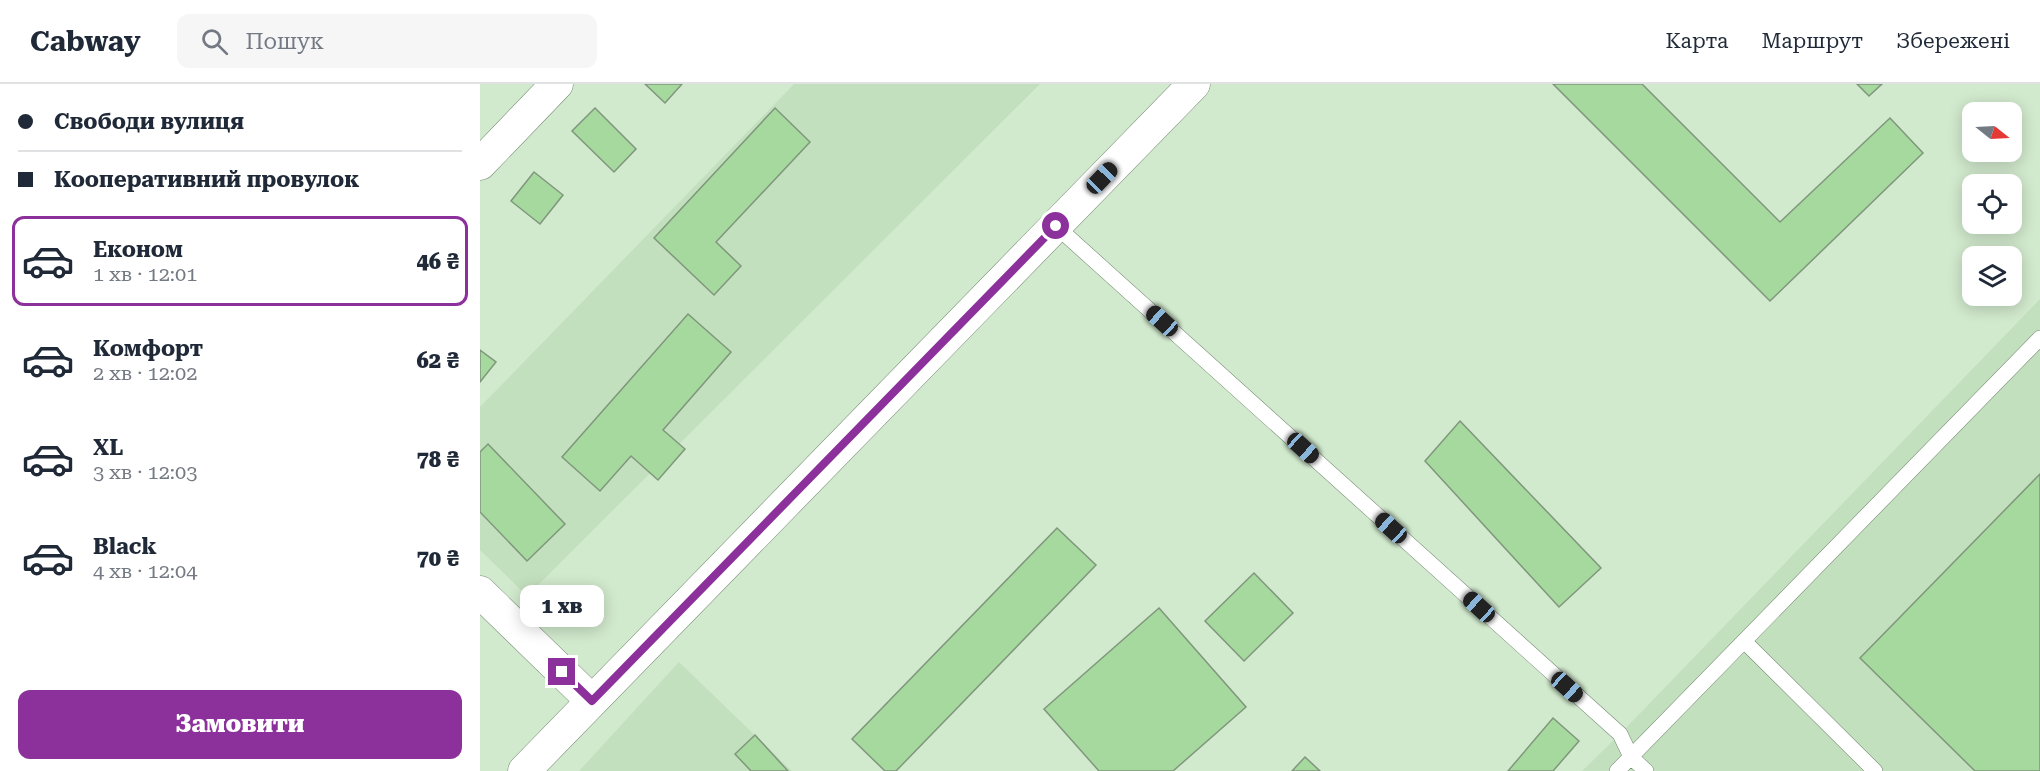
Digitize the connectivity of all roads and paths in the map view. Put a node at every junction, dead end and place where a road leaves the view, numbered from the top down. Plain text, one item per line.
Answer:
1 (556, 84) edge
2 (1194, 84) edge
3 (480, 164) edge
4 (1056, 226) junction
5 (2040, 338) edge
6 (480, 592) edge
7 (1744, 641) junction
8 (592, 701) junction
9 (1631, 757) junction
10 (524, 771) edge
11 (1617, 771) edge
12 (1646, 771) edge
13 (1875, 771) edge

1 - 3 street
2 - 4 street
4 - 8 street
4 - 9 lane
5 - 7 lane
6 - 8 street
7 - 9 lane
7 - 13 lane
8 - 10 street
9 - 11 lane
9 - 12 lane

